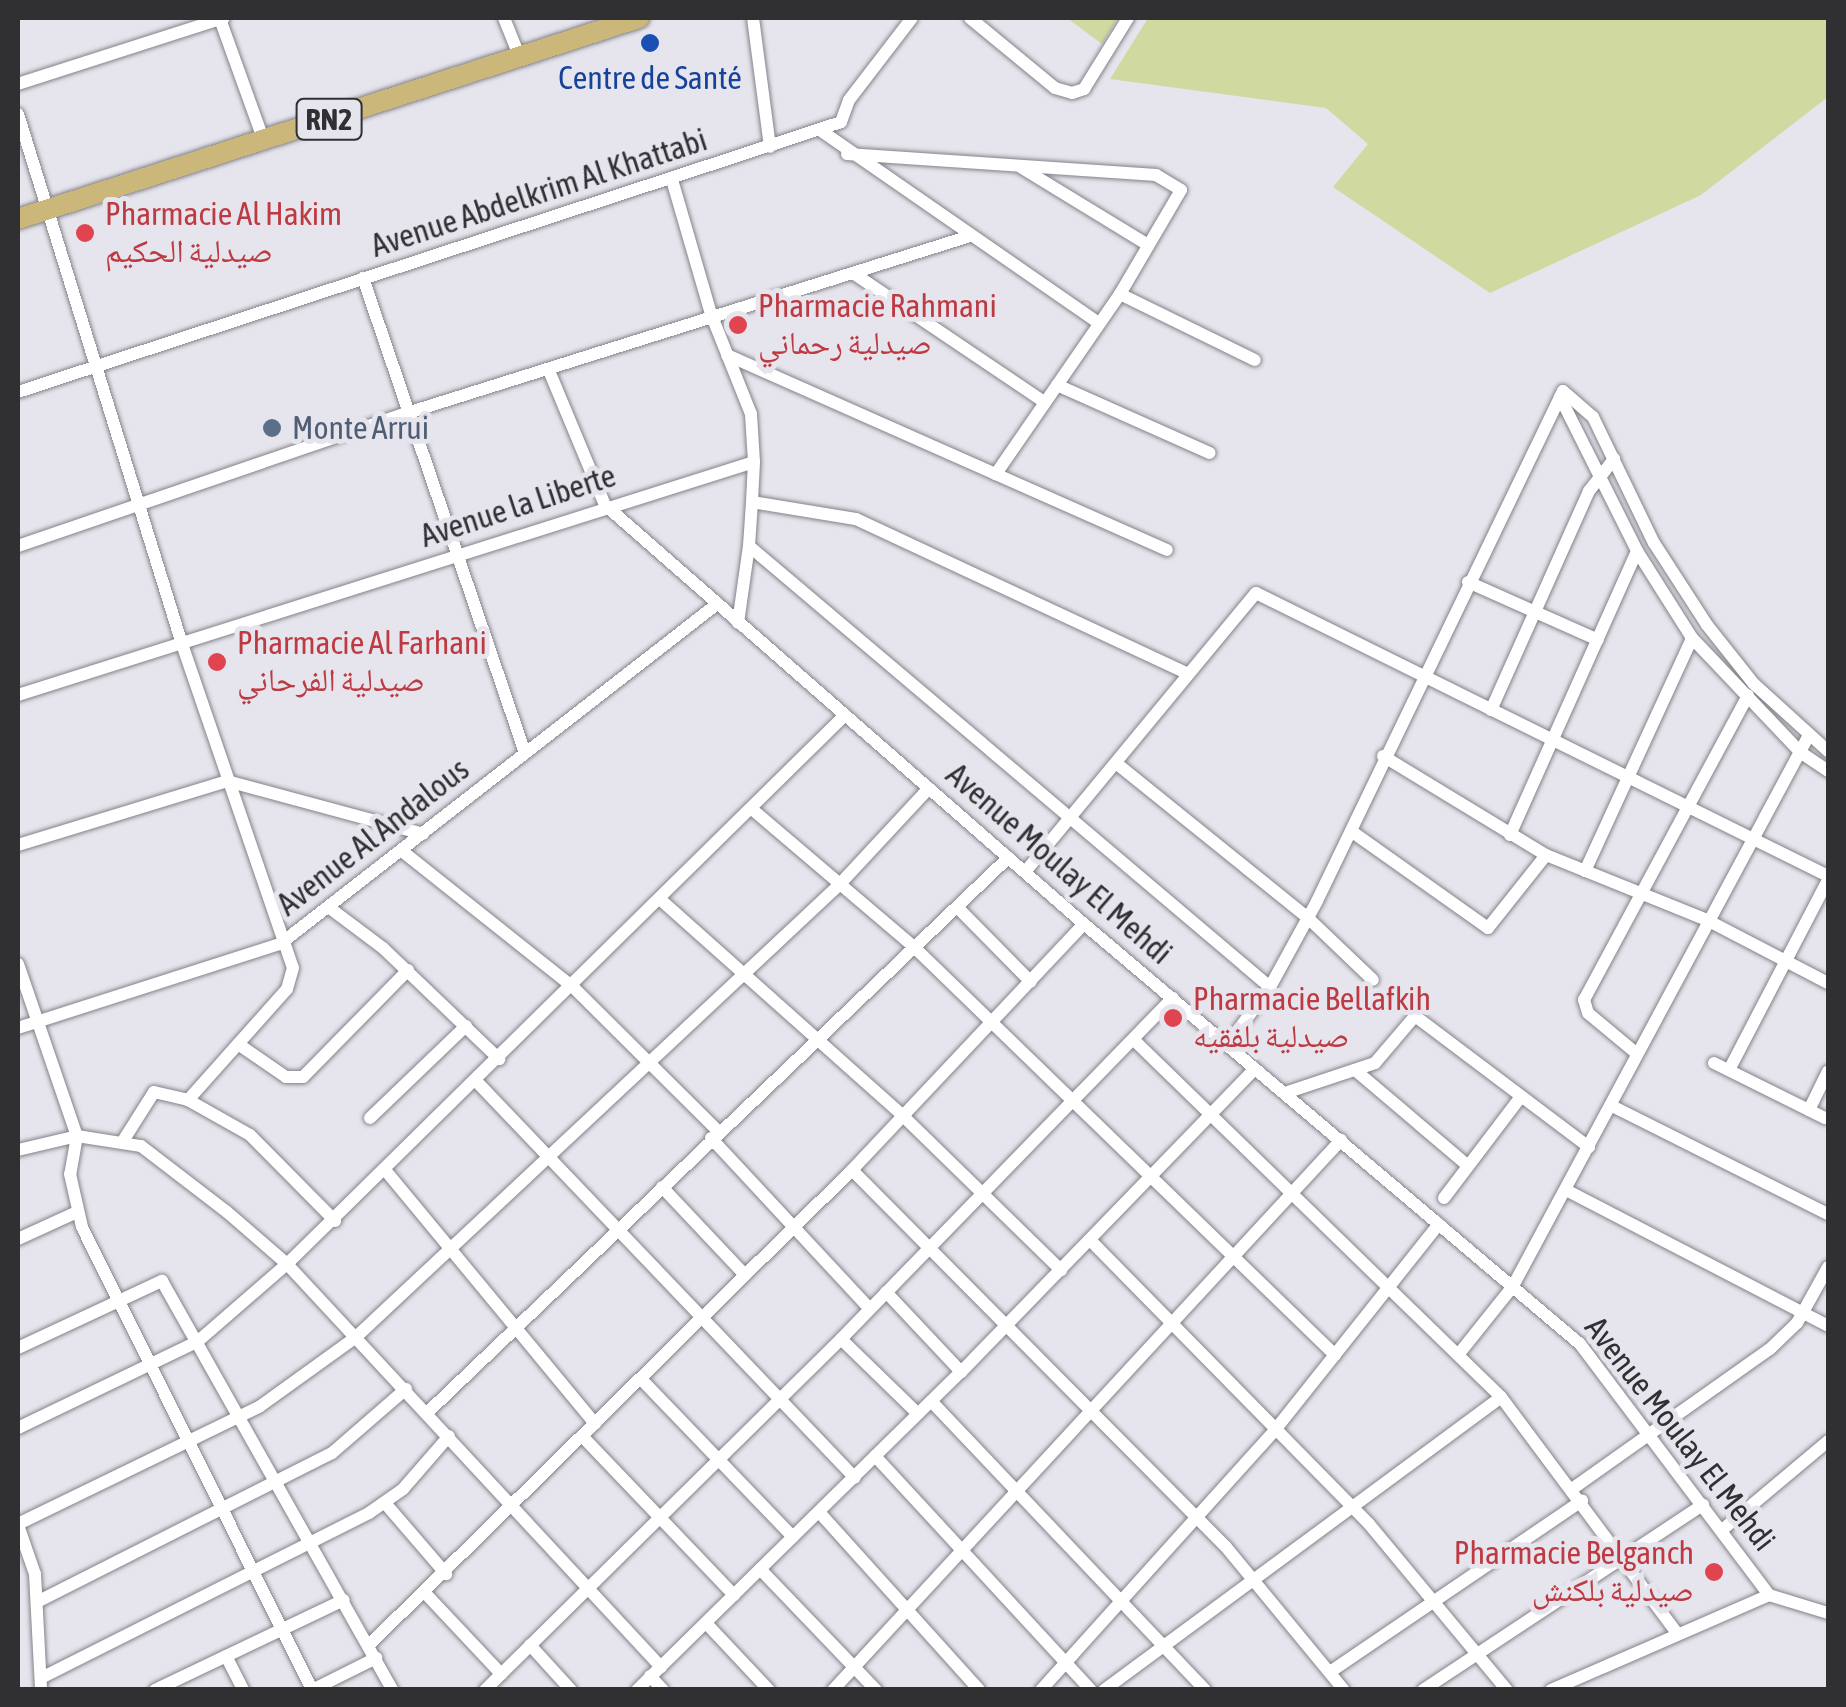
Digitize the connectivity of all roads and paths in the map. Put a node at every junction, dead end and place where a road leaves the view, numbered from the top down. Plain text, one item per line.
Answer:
1 (504, 18) edge
2 (640, 18) edge
3 (753, 18) edge
4 (912, 18) edge
5 (970, 18) edge
6 (1128, 18) edge
7 (215, 19) edge
8 (519, 55) junction
9 (18, 84) edge
10 (18, 114) edge
11 (820, 130) junction
12 (264, 141) junction
13 (770, 147) junction
14 (847, 154) junction
15 (1020, 167) junction
16 (672, 180) junction
17 (48, 208) junction
18 (18, 219) edge
19 (970, 236) junction
20 (1148, 246) junction
21 (853, 273) junction
22 (362, 278) junction
23 (1120, 294) junction
24 (711, 314) junction
25 (1098, 322) junction
26 (727, 354) junction
27 (1254, 360) dead end
28 (97, 363) junction
29 (550, 373) junction
30 (1057, 385) junction
31 (18, 392) edge
32 (1561, 394) junction
33 (1044, 402) junction
34 (407, 413) junction
35 (1210, 453) dead end
36 (1614, 459) junction
37 (754, 462) junction
38 (1600, 472) junction
39 (996, 474) junction
40 (752, 502) junction
41 (605, 505) junction
42 (141, 506) junction
43 (18, 546) edge
44 (749, 546) junction
45 (1167, 550) dead end
46 (1637, 551) junction
47 (458, 556) junction
48 (1468, 582) junction
49 (717, 604) junction
50 (1535, 612) junction
51 (738, 623) junction
52 (1692, 638) junction
53 (1598, 640) junction
54 (182, 644) junction
55 (1188, 674) junction
56 (1423, 675) junction
57 (1754, 684) junction
58 (18, 696) edge
59 (1745, 698) junction
60 (1491, 710) junction
61 (844, 716) junction
62 (1808, 738) junction
63 (1553, 742) junction
64 (1828, 751) edge
65 (1800, 752) junction
66 (525, 753) junction
67 (1383, 756) junction
68 (1116, 763) junction
69 (1828, 772) edge
70 (1631, 777) junction
71 (227, 781) junction
72 (929, 788) junction
73 (1692, 805) junction
74 (753, 810) junction
75 (1070, 820) junction
76 (1350, 830) junction
77 (423, 834) junction
78 (1510, 835) junction
79 (1754, 838) junction
80 (18, 845) edge
81 (402, 851) junction
82 (1546, 855) junction
83 (1009, 858) junction
84 (1586, 871) junction
85 (1025, 872) junction
86 (1828, 878) edge
87 (839, 886) junction
88 (1646, 893) junction
89 (662, 901) junction
90 (957, 906) junction
91 (331, 909) junction
92 (1307, 917) junction
93 (1707, 920) junction
94 (1084, 924) junction
95 (280, 944) junction
96 (915, 948) junction
97 (1788, 962) junction
98 (18, 964) edge
99 (408, 970) junction
100 (745, 973) junction
101 (1372, 980) dead end
102 (1031, 982) junction
103 (1828, 983) edge
104 (572, 986) junction
105 (1270, 987) junction
106 (1173, 998) junction
107 (38, 1022) junction
108 (994, 1023) junction
109 (466, 1026) junction
110 (18, 1028) edge
111 (815, 1039) junction
112 (1135, 1040) junction
113 (238, 1044) junction
114 (1227, 1045) junction
115 (1636, 1052) junction
116 (499, 1059) junction
117 (1714, 1063) dead end
118 (651, 1064) junction
119 (1254, 1069) junction
120 (1355, 1070) junction
121 (1729, 1070) junction
122 (1828, 1071) edge
123 (477, 1082) junction
124 (1285, 1093) junction
125 (1520, 1098) junction
126 (188, 1100) junction
127 (1075, 1100) junction
128 (1612, 1106) junction
129 (1809, 1110) junction
130 (903, 1116) junction
131 (1212, 1116) junction
132 (370, 1118) dead end
133 (1825, 1118) dead end
134 (715, 1135) junction
135 (78, 1136) junction
136 (1341, 1140) junction
137 (124, 1141) junction
138 (1589, 1147) junction
139 (18, 1150) edge
140 (546, 1160) junction
141 (1468, 1166) junction
142 (386, 1170) junction
143 (852, 1170) junction
144 (1154, 1178) junction
145 (662, 1187) junction
146 (1566, 1190) junction
147 (1292, 1191) junction
148 (982, 1194) junction
149 (1444, 1198) dead end
150 (77, 1212) junction
151 (1828, 1214) edge
152 (335, 1221) junction
153 (1438, 1224) junction
154 (794, 1228) junction
155 (614, 1232) junction
156 (18, 1239) edge
157 (1090, 1241) junction
158 (449, 1247) junction
159 (931, 1248) junction
160 (1232, 1257) junction
161 (287, 1264) junction
162 (1828, 1266) edge
163 (1061, 1270) junction
164 (746, 1275) junction
165 (1513, 1286) junction
166 (1388, 1288) junction
167 (886, 1292) junction
168 (116, 1298) junction
169 (870, 1310) junction
170 (1804, 1312) junction
171 (702, 1317) junction
172 (1170, 1322) junction
173 (1008, 1325) junction
174 (1828, 1326) edge
175 (514, 1330) junction
176 (356, 1338) junction
177 (840, 1339) junction
178 (197, 1342) junction
179 (18, 1348) edge
180 (1335, 1354) junction
181 (1458, 1355) junction
182 (149, 1367) junction
183 (961, 1372) junction
184 (640, 1378) junction
185 (406, 1389) junction
186 (1501, 1397) junction
187 (780, 1399) junction
188 (931, 1400) junction
189 (1093, 1410) junction
190 (428, 1412) junction
191 (918, 1414) junction
192 (238, 1418) junction
193 (595, 1424) junction
194 (18, 1428) edge
195 (1275, 1430) junction
196 (450, 1436) junction
197 (582, 1436) junction
198 (1652, 1436) junction
199 (1828, 1441) edge
200 (186, 1444) junction
201 (875, 1456) junction
202 (719, 1460) junction
203 (854, 1478) junction
204 (276, 1484) junction
205 (1572, 1489) junction
206 (1020, 1493) junction
207 (1582, 1501) junction
208 (385, 1503) junction
209 (1704, 1505) junction
210 (1351, 1506) junction
211 (514, 1508) junction
212 (221, 1512) junction
213 (819, 1512) junction
214 (1197, 1517) junction
215 (659, 1518) junction
216 (18, 1524) edge
217 (1722, 1530) junction
218 (793, 1537) junction
219 (312, 1545) junction
220 (964, 1553) junction
221 (1624, 1558) junction
222 (760, 1568) junction
223 (446, 1574) junction
224 (253, 1575) junction
225 (1252, 1575) junction
226 (586, 1586) junction
227 (426, 1594) junction
228 (1769, 1594) junction
229 (734, 1595) junction
230 (39, 1600) junction
231 (344, 1600) junction
232 (1123, 1602) junction
233 (1438, 1602) junction
234 (909, 1609) junction
235 (1828, 1612) edge
236 (706, 1623) junction
237 (282, 1631) junction
238 (1677, 1633) junction
239 (530, 1645) junction
240 (1165, 1646) junction
241 (372, 1652) junction
242 (1479, 1654) junction
243 (226, 1656) junction
244 (1066, 1662) junction
245 (855, 1667) junction
246 (656, 1671) junction
247 (1330, 1672) junction
248 (501, 1674) junction
249 (41, 1684) edge
250 (155, 1690) edge
251 (243, 1690) edge
252 (312, 1690) edge
253 (392, 1690) edge
254 (485, 1690) edge
255 (571, 1690) edge
256 (637, 1690) edge
257 (662, 1690) edge
258 (769, 1690) edge
259 (834, 1690) edge
260 (876, 1690) edge
261 (979, 1690) edge
262 (1041, 1690) edge
263 (1091, 1690) edge
264 (1104, 1690) edge
265 (1206, 1690) edge
266 (1344, 1690) edge
267 (1423, 1690) edge
268 (1506, 1690) edge
269 (1551, 1690) edge

1 - 8 street
2 - 8 main road, RN2
3 - 13 street
4 - 11 street, Avenue Abdelkrim Al Khattabi
5 - 6 street
7 - 9 street
7 - 12 street
8 - 12 main road, RN2
10 - 17 street
11 - 13 street, Avenue Abdelkrim Al Khattabi
11 - 14 street
12 - 17 main road, RN2
13 - 16 street, Avenue Abdelkrim Al Khattabi
14 - 15 street
14 - 19 street
15 - 20 street
15 - 20 street
16 - 22 street, Avenue Abdelkrim Al Khattabi
16 - 24 street
17 - 18 main road, RN2
17 - 28 street
19 - 21 street
19 - 25 street
20 - 23 street
21 - 24 street
21 - 33 street
22 - 28 street, Avenue Abdelkrim Al Khattabi
22 - 34 street
23 - 25 street
23 - 27 street
24 - 26 street
24 - 29 street
25 - 30 street
26 - 37 street
26 - 39 street
28 - 31 street, Avenue Abdelkrim Al Khattabi
28 - 42 street
29 - 34 street
29 - 41 street, Avenue Moulay El Mehdi
30 - 33 street
30 - 35 street
32 - 36 street
32 - 38 street
32 - 48 street
33 - 39 street
34 - 42 street
34 - 47 street
36 - 38 street
36 - 57 street
37 - 40 street
37 - 41 street, Avenue la Liberte
38 - 46 street
38 - 50 street
39 - 45 street
40 - 44 street
40 - 55 street
41 - 47 street, Avenue la Liberte
41 - 49 street, Avenue Moulay El Mehdi
42 - 43 street
42 - 54 street
44 - 51 street
44 - 75 street
46 - 52 street
46 - 53 street
47 - 54 street, Avenue la Liberte
47 - 66 street
48 - 50 street
48 - 56 street
49 - 51 street, Avenue Moulay El Mehdi
49 - 66 street, Avenue Al Andalous
50 - 53 street
50 - 60 street
51 - 61 street, Avenue Moulay El Mehdi
52 - 59 street
52 - 70 street
53 - 63 street
54 - 58 street, Avenue la Liberte
54 - 71 street
55 - 56 street
55 - 68 street
56 - 60 street
56 - 67 street
57 - 59 street
57 - 62 street
59 - 65 street
59 - 73 street
60 - 63 street
61 - 72 street, Avenue Moulay El Mehdi
61 - 74 street
62 - 64 street
62 - 65 street
63 - 70 street
63 - 78 street
65 - 69 street
65 - 79 street
66 - 77 street, Avenue Al Andalous
67 - 76 street
67 - 78 street
68 - 75 street
68 - 92 street
70 - 73 street
70 - 84 street
71 - 77 street
71 - 80 street
71 - 95 street
72 - 83 street, Avenue Moulay El Mehdi
72 - 87 street
73 - 79 street
73 - 88 street
74 - 87 street
74 - 89 street
75 - 85 street
75 - 105 street
76 - 82 street
76 - 92 street
77 - 81 street, Avenue Al Andalous
78 - 82 street
79 - 86 street
79 - 93 street
81 - 91 street, Avenue Al Andalous
81 - 104 street
82 - 84 street
83 - 85 street, Avenue Moulay El Mehdi
83 - 90 street
84 - 88 street
85 - 94 street, Avenue Moulay El Mehdi
86 - 97 street
87 - 96 street
87 - 100 street
88 - 93 street
88 - 115 street
89 - 100 street
89 - 104 street
90 - 96 street
90 - 102 street
91 - 95 street, Avenue Al Andalous
91 - 99 street
92 - 101 street
92 - 105 street
93 - 97 street
93 - 115 street
94 - 102 street
94 - 106 street, Avenue Moulay El Mehdi
95 - 107 street, Avenue Al Andalous
95 - 113 street
96 - 108 street
96 - 111 street
97 - 103 street
97 - 121 street
98 - 107 street
99 - 109 street
99 - 113 street
100 - 111 street
100 - 118 street
102 - 108 street
104 - 116 street
104 - 118 street
105 - 114 street
106 - 112 street
106 - 114 street, Avenue Moulay El Mehdi
107 - 110 street, Avenue Al Andalous
107 - 135 street
108 - 127 street
108 - 130 street
109 - 116 street
109 - 132 street
111 - 130 street
111 - 134 street
112 - 127 street
112 - 131 street
113 - 126 street
114 - 119 street, Avenue Moulay El Mehdi
115 - 128 street
116 - 123 street
117 - 121 street
118 - 134 street
118 - 140 street
119 - 124 street, Avenue Moulay El Mehdi
119 - 131 street
120 - 124 street
120 - 125 street
120 - 141 street
121 - 129 street
122 - 129 street
123 - 140 street
123 - 142 street
124 - 136 street, Avenue Moulay El Mehdi
125 - 138 street
125 - 141 street
126 - 137 street
126 - 152 street
127 - 144 street
127 - 148 street
128 - 138 street
128 - 151 street
129 - 133 street
130 - 143 street
130 - 148 street
131 - 144 street
131 - 147 street
134 - 145 street
134 - 154 street
135 - 137 street
135 - 139 street
135 - 150 street
136 - 147 street
136 - 153 street, Avenue Moulay El Mehdi
137 - 161 street
138 - 146 street
140 - 155 street
140 - 158 street
141 - 149 street
142 - 152 street
142 - 158 street
143 - 154 street
143 - 159 street
144 - 157 street
144 - 160 street
145 - 155 street
145 - 164 street
146 - 165 street
146 - 170 street
147 - 160 street
147 - 166 street
148 - 159 street
148 - 163 street
150 - 156 street
150 - 168 street
152 - 161 street
153 - 165 street, Avenue Moulay El Mehdi
153 - 166 street
154 - 164 street
154 - 169 street
155 - 171 street
155 - 175 street
157 - 163 street
157 - 172 street
158 - 175 street
158 - 176 street
159 - 167 street
159 - 173 street
160 - 172 street
160 - 180 street
161 - 176 street
161 - 178 street
162 - 170 street
163 - 173 street
164 - 171 street
165 - 181 street
165 - 198 street, Avenue Moulay El Mehdi
166 - 180 street
166 - 181 street
167 - 169 street
167 - 183 street
168 - 178 street
168 - 179 street
168 - 182 street
169 - 177 street
170 - 174 street
170 - 198 street
171 - 184 street
171 - 187 street
172 - 189 street
172 - 195 street
173 - 183 street
173 - 189 street
175 - 190 street
175 - 193 street
176 - 185 street
176 - 192 street
177 - 187 street
177 - 191 street
178 - 182 street
178 - 192 street
180 - 195 street
181 - 186 street
182 - 194 street
182 - 200 street
183 - 188 street
184 - 193 street
184 - 202 street
185 - 190 street
185 - 204 street
186 - 205 street
186 - 210 street
187 - 202 street
187 - 203 street
188 - 191 street
188 - 206 street
189 - 206 street
189 - 214 street
190 - 196 street
191 - 201 street
192 - 200 street
192 - 204 street
193 - 197 street
195 - 210 street
195 - 214 street
196 - 208 street
196 - 211 street
197 - 211 street
197 - 215 street
198 - 205 street
198 - 209 street, Avenue Moulay El Mehdi
199 - 217 street
200 - 212 street
200 - 216 street
201 - 203 street
201 - 220 street
202 - 215 street
202 - 218 street
203 - 213 street
204 - 212 street
204 - 219 street
205 - 207 street
206 - 220 street
206 - 232 street
207 - 221 street
207 - 233 street
208 - 219 street
208 - 223 street
209 - 217 street, Avenue Moulay El Mehdi
209 - 221 street
210 - 225 street
210 - 233 street
211 - 223 street
211 - 226 street
212 - 224 street
212 - 230 street
213 - 218 street
213 - 234 street
214 - 225 street
214 - 232 street
215 - 226 street
215 - 229 street
216 - 230 street
217 - 228 street, Avenue Moulay El Mehdi
218 - 222 street
219 - 224 street
219 - 231 street
220 - 234 street
220 - 244 street
221 - 238 street
221 - 242 street
222 - 229 street
222 - 245 street
223 - 227 street
224 - 237 street
224 - 249 street
225 - 240 street
225 - 247 street
226 - 239 street
226 - 246 street
227 - 241 street
227 - 248 street
228 - 235 street
228 - 238 street
229 - 236 street
230 - 249 street
231 - 237 street
231 - 241 street
232 - 240 street
232 - 244 street
233 - 242 street
233 - 247 street
234 - 245 street
234 - 261 street
236 - 246 street
236 - 258 street
237 - 243 street
237 - 252 street
238 - 269 street
239 - 248 street
239 - 255 street
240 - 264 street
240 - 265 street
241 - 252 street
241 - 253 street
242 - 267 street
242 - 268 street
243 - 250 street
243 - 251 street
244 - 262 street
244 - 263 street
245 - 259 street
245 - 260 street
246 - 256 street
246 - 257 street
247 - 266 street
248 - 254 street

